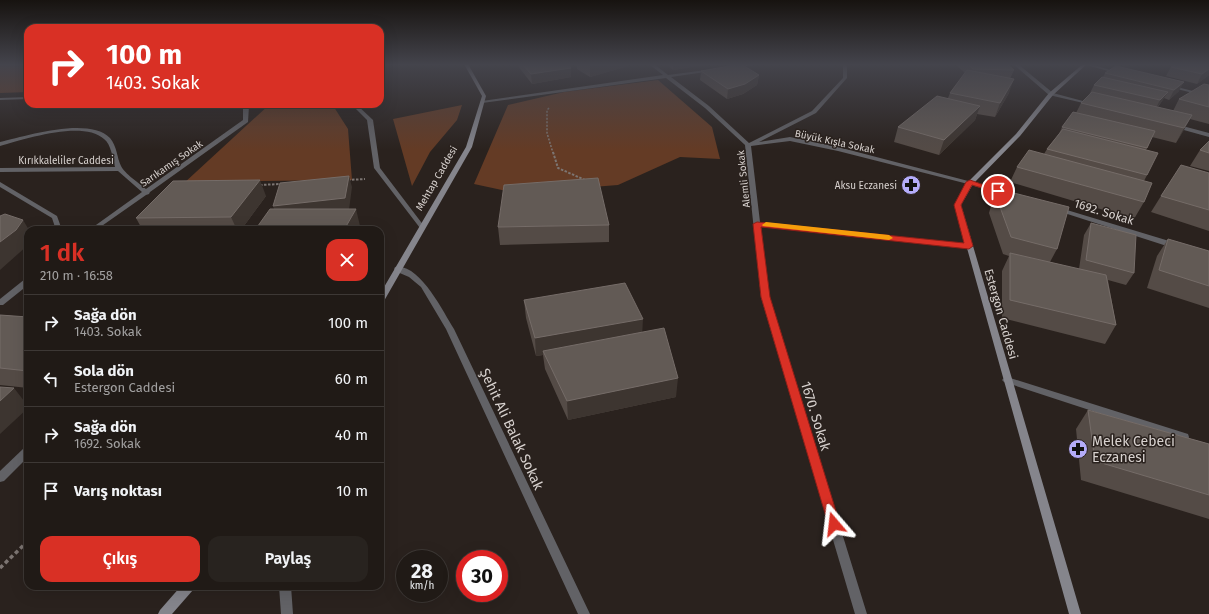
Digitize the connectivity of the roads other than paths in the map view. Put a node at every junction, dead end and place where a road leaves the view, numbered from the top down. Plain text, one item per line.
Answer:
1 (482, 93) edge
2 (551, 93) edge
3 (687, 93) edge
4 (832, 93) edge
5 (1197, 93) edge
6 (1051, 94) joint
7 (1209, 96) edge
8 (24, 98) edge
9 (0, 99) edge
10 (482, 102) junction
11 (1097, 106) edge
12 (246, 108) edge
13 (357, 108) edge
14 (1166, 124) edge
15 (1209, 135) edge
16 (0, 144) edge
17 (748, 145) junction
18 (0, 170) edge
19 (119, 170) junction
20 (970, 182) junction
21 (0, 184) edge
22 (147, 193) junction
23 (1014, 196) edge
24 (1050, 207) edge
25 (757, 224) junction
26 (57, 226) edge
27 (98, 226) edge
28 (422, 227) junction
29 (969, 246) junction
30 (1181, 248) edge
31 (398, 268) junction
32 (24, 284) edge
33 (384, 294) edge
34 (0, 303) edge
35 (1007, 380) junction
36 (1194, 441) edge
37 (24, 455) edge
38 (0, 478) edge
39 (185, 590) edge
40 (285, 590) edge
41 (164, 614) edge
42 (287, 614) edge
43 (584, 614) edge
44 (861, 614) edge
45 (1075, 614) edge

1 - 10 street
2 - 10 street
3 - 17 street
4 - 17 street, Alemli Sokak
5 - 7 street
6 - 11 street
6 - 20 street, Estergon Caddesi
8 - 9 street
10 - 28 street, Mehtap Caddesi
12 - 22 street, Sarıkamış Sokak
13 - 28 street
14 - 15 street
16 - 19 street
17 - 20 street, Büyük Kışla Sokak
17 - 25 street, Alemli Sokak
18 - 19 street, Kırıkkaleliler Caddesi
19 - 22 street, Kırıkkaleliler Caddesi
20 - 23 street
20 - 29 street, Estergon Caddesi
21 - 26 street
22 - 27 street, Sarıkamış Sokak
24 - 30 street, 1692. Sokak
25 - 29 street
25 - 44 street, 1670. Sokak
28 - 31 street, Mehtap Caddesi
29 - 35 street, Estergon Caddesi
31 - 33 street, Mehtap Caddesi
31 - 43 street, Şehit Ali Balak Sokak
32 - 34 street
35 - 36 street
35 - 45 street, Estergon Caddesi
37 - 38 street
39 - 41 street
40 - 42 street

